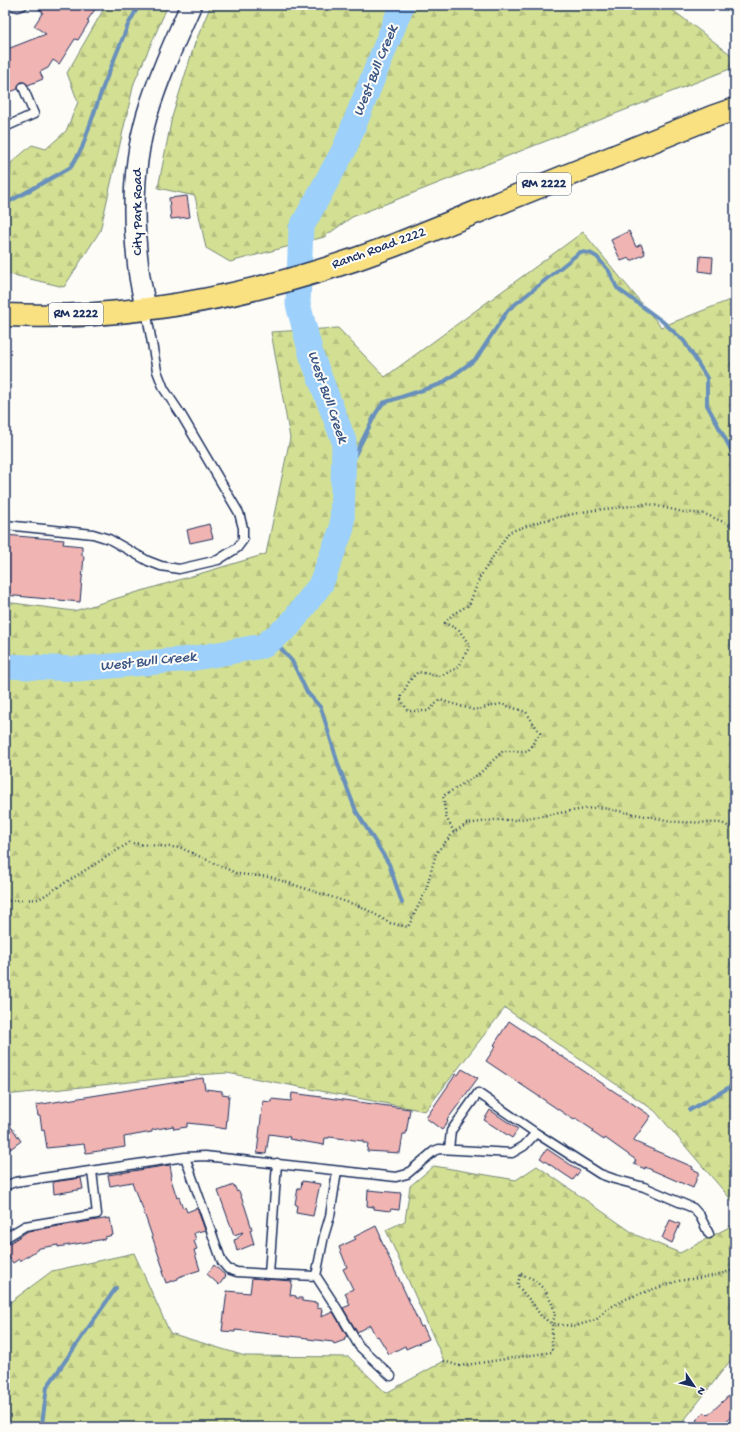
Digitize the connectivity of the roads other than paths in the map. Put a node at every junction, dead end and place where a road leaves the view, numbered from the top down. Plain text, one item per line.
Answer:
1 (10, 5) edge
2 (23, 5) edge
3 (191, 5) edge
4 (23, 87) dead end
5 (735, 109) edge
6 (5, 126) edge
7 (146, 309) junction
8 (5, 315) edge
9 (5, 525) edge
10 (536, 1133) junction
11 (449, 1149) junction
12 (185, 1157) junction
13 (277, 1163) junction
14 (92, 1171) junction
15 (337, 1171) junction
16 (5, 1186) edge
17 (709, 1234) dead end
18 (5, 1238) edge
19 (269, 1274) junction
20 (316, 1276) junction
21 (391, 1376) dead end

1 - 2 lane
3 - 7 street, City Park Road
4 - 6 lane
5 - 7 main road, Ranch Road 2222 / RM 2222
7 - 8 main road, Ranch Road 2222 / RM 2222
7 - 9 lane
10 - 11 lane
10 - 11 lane
10 - 17 lane
11 - 15 lane
12 - 13 lane
12 - 14 lane
12 - 19 lane
13 - 15 lane
13 - 19 lane
14 - 16 lane
14 - 18 lane
15 - 20 lane
19 - 20 lane
20 - 21 lane

